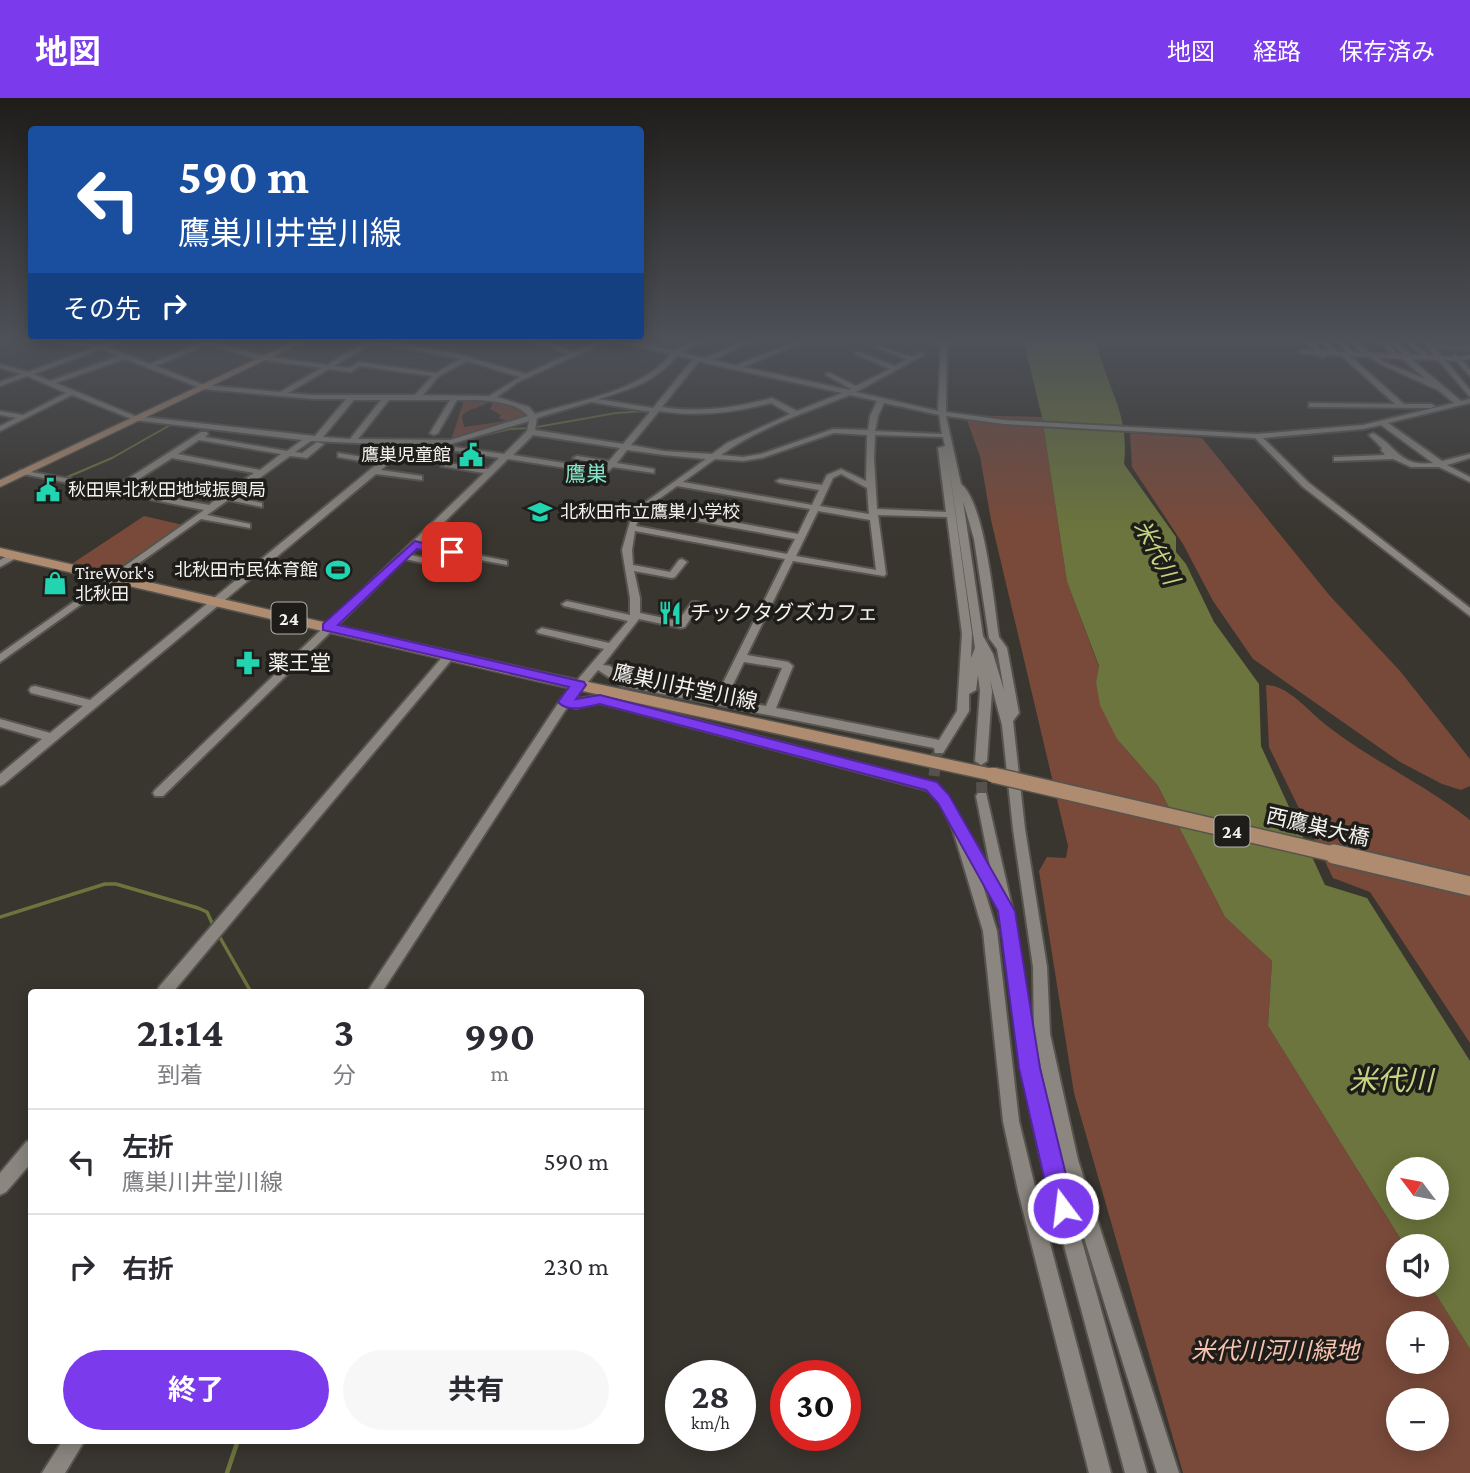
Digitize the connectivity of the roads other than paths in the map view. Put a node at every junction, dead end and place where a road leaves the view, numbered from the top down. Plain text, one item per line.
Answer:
1 (51, 403) edge
2 (96, 403) edge
3 (167, 403) edge
4 (347, 403) edge
5 (382, 403) edge
6 (452, 403) edge
7 (507, 403) edge
8 (579, 403) edge
9 (611, 403) edge
10 (663, 403) edge
11 (762, 403) edge
12 (777, 403) edge
13 (823, 403) edge
14 (879, 403) edge
15 (895, 403) edge
16 (943, 403) edge
17 (1461, 403) edge
18 (1312, 405) dead end
19 (1401, 405) joint
20 (1448, 407) junction
21 (657, 410) junction
22 (0, 412) edge
23 (796, 414) junction
24 (943, 414) junction
25 (24, 417) junction
26 (533, 417) junction
27 (134, 418) junction
28 (1384, 424) junction
29 (215, 428) junction
30 (1363, 428) junction
31 (0, 429) edge
32 (531, 432) junction
33 (870, 432) junction
34 (434, 433) dead end
35 (1373, 435) junction
36 (940, 436) junction
37 (1257, 436) junction
38 (199, 438) junction
39 (315, 441) junction
40 (352, 441) junction
41 (408, 443) junction
42 (625, 448) junction
43 (458, 449) dead end
44 (286, 454) junction
45 (396, 454) junction
46 (171, 455) junction
47 (341, 455) dead end
48 (507, 456) junction
49 (1470, 456) edge
50 (713, 457) junction
51 (577, 458) dead end
52 (1337, 459) dead end
53 (384, 463) junction
54 (610, 464) junction
55 (1437, 464) junction
56 (375, 471) junction
57 (651, 471) dead end
58 (23, 472) junction
59 (260, 472) junction
60 (491, 472) junction
61 (419, 478) dead end
62 (1470, 480) edge
63 (780, 481) dead end
64 (956, 481) junction
65 (0, 484) edge
66 (677, 484) junction
67 (824, 488) junction
68 (872, 488) junction
69 (116, 490) junction
70 (225, 497) junction
71 (260, 505) dead end
72 (816, 507) junction
73 (209, 508) junction
74 (875, 515) junction
75 (951, 515) junction
76 (198, 516) junction
77 (691, 517) dead end
78 (247, 526) dead end
79 (631, 528) junction
80 (801, 537) junction
81 (415, 545) junction
82 (7, 554) edge
83 (403, 556) junction
84 (789, 557) junction
85 (682, 562) dead end
86 (504, 563) dead end
87 (0, 564) edge
88 (629, 567) junction
89 (461, 568) dead end
90 (111, 578) junction
91 (217, 602) junction
92 (566, 604) dead end
93 (695, 604) dead end
94 (1470, 612) edge
95 (635, 617) junction
96 (328, 627) junction
97 (542, 631) dead end
98 (981, 639) junction
99 (611, 646) junction
100 (450, 656) junction
101 (742, 658) junction
102 (0, 659) edge
103 (595, 666) junction
104 (579, 685) junction
105 (36, 691) dead end
106 (565, 702) junction
107 (719, 702) junction
108 (93, 705) junction
109 (963, 711) junction
110 (769, 712) junction
111 (0, 723) edge
112 (1009, 725) junction
113 (52, 738) junction
114 (981, 761) tunnel mouth
115 (993, 775) joint
116 (0, 781) edge
117 (159, 793) dead end
118 (982, 796) tunnel mouth
119 (958, 827) junction
120 (1470, 886) edge
121 (1006, 911) junction
122 (167, 989) edge
123 (376, 989) edge
124 (28, 1154) edge
125 (0, 1186) edge
126 (72, 1444) edge
127 (53, 1473) edge
128 (1100, 1473) edge
129 (1136, 1473) edge
130 (1168, 1473) edge

1 - 25 street
2 - 27 street
3 - 27 main road
4 - 39 street
5 - 40 street
6 - 34 street
7 - 26 street
8 - 26 street
9 - 21 street
10 - 21 street
11 - 21 street
12 - 23 street
13 - 23 street
14 - 33 street
15 - 24 street
16 - 24 street
17 - 20 street
18 - 19 street
19 - 20 street
20 - 28 street
21 - 42 street
22 - 25 street
23 - 50 street
24 - 36 street
24 - 37 street
24 - 64 street
25 - 31 street
26 - 32 street
26 - 41 street
27 - 29 street
27 - 58 main road
28 - 30 street
28 - 55 street
29 - 38 street
29 - 39 street
30 - 35 street
30 - 37 street
32 - 42 street
32 - 48 street
33 - 36 street
33 - 50 street
33 - 68 street
35 - 52 street
35 - 55 street
36 - 75 street
37 - 94 street
38 - 44 street
38 - 46 street
39 - 40 street
39 - 44 street
40 - 41 street
41 - 45 street
42 - 50 street
42 - 54 street
43 - 48 street
44 - 59 street
45 - 53 street
45 - 60 street
46 - 59 street
46 - 69 street
47 - 53 street
48 - 54 street
48 - 60 street
49 - 55 street
50 - 66 street
51 - 54 street
53 - 56 street
54 - 57 street
55 - 62 street
56 - 61 street
56 - 91 street
58 - 65 main road
58 - 69 street
59 - 70 street
60 - 81 street
63 - 67 street
64 - 98 street
64 - 112 street
66 - 72 street
66 - 79 street
67 - 68 street
67 - 72 street
68 - 74 street
69 - 73 street
70 - 71 street
70 - 73 street
72 - 74 street
72 - 80 street
73 - 76 street
74 - 75 street
74 - 84 street
75 - 109 street
76 - 78 street
76 - 90 street
77 - 80 street
79 - 84 street
79 - 88 street
80 - 84 street
81 - 83 street
81 - 86 street
82 - 87 street
82 - 90 main road, 鷹巣川井堂川線 / 24
83 - 89 street
83 - 96 street
84 - 101 street
85 - 88 street
88 - 95 street
90 - 91 main road, 鷹巣川井堂川線 / 24
90 - 102 street
91 - 96 main road, 鷹巣川井堂川線 / 24
91 - 108 street
92 - 95 street
93 - 95 street
95 - 99 street
96 - 100 main road, 鷹巣川井堂川線 / 24
96 - 117 street
97 - 99 street
98 - 109 street
98 - 112 street
98 - 114 street
99 - 103 street
100 - 104 main road, 鷹巣川井堂川線 / 24
100 - 122 street
101 - 107 street
101 - 110 street
103 - 104 street
103 - 107 street
104 - 106 street
104 - 115 main road, 鷹巣川井堂川線 / 24
105 - 108 street
106 - 119 street
106 - 123 street
107 - 110 street
108 - 113 street
109 - 110 street
111 - 113 street
112 - 130 street
113 - 116 street
115 - 120 main road, 西鷹巣大橋 / 24, bridge
118 - 121 street
119 - 121 street
119 - 128 street
121 - 129 street
124 - 125 street
126 - 127 street

